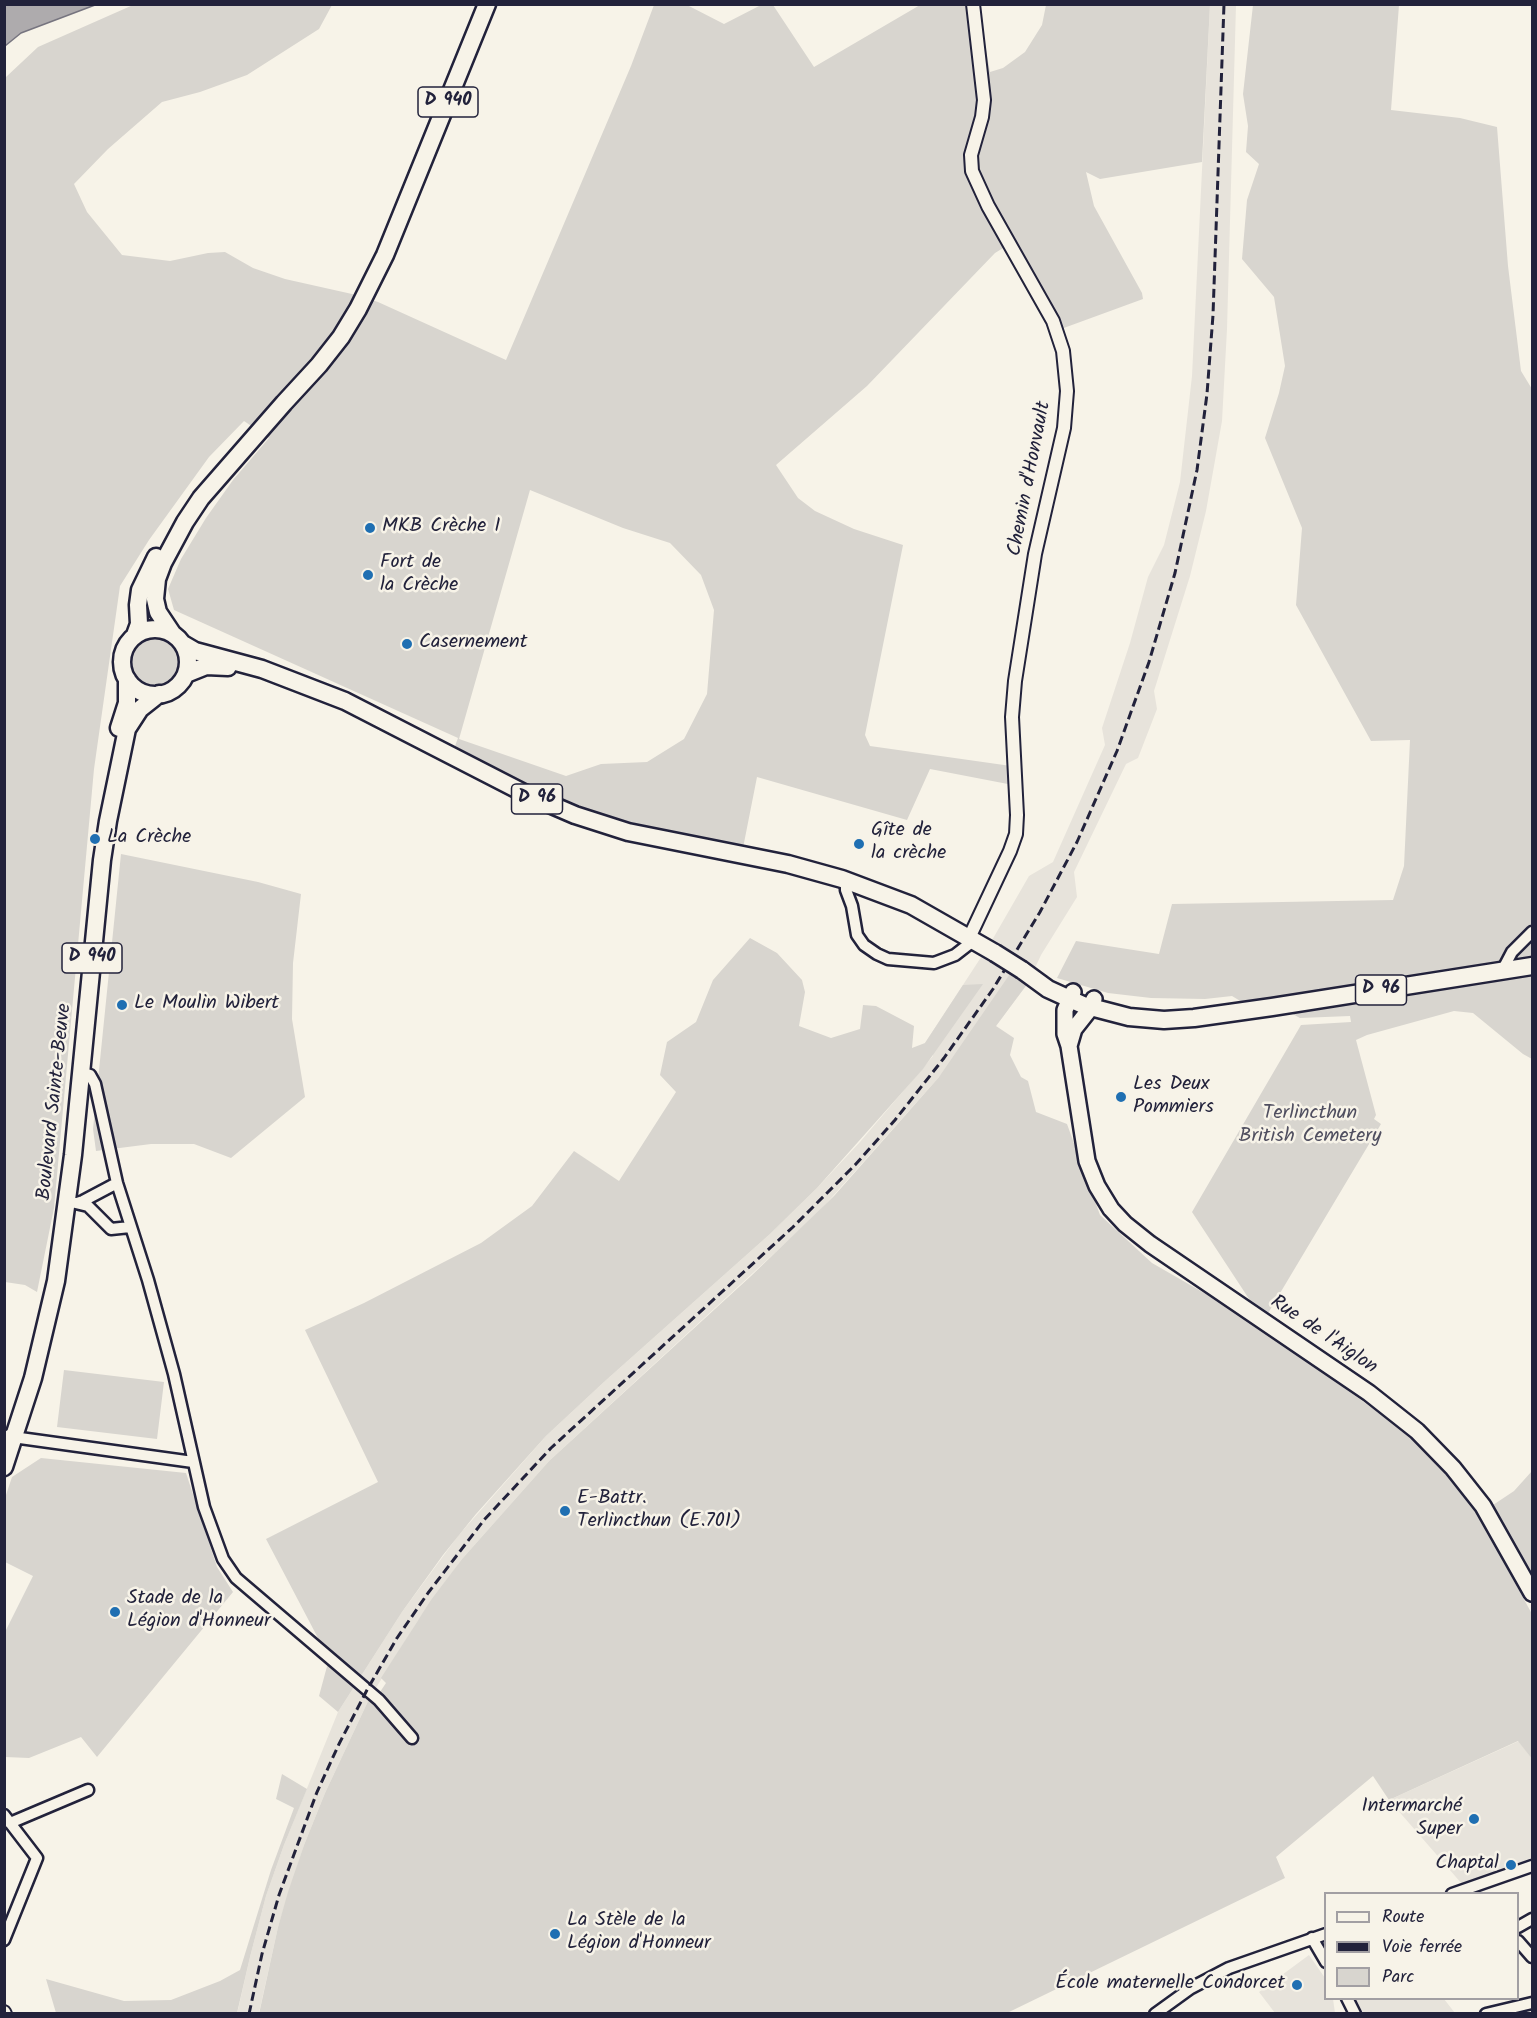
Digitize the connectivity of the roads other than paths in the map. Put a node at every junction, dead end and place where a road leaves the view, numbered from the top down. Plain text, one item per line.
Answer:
1 (487, 4) edge
2 (975, 5) edge
3 (284, 403) junction
4 (135, 635) junction
5 (177, 638) junction
6 (186, 674) junction
7 (127, 680) junction
8 (317, 690) junction
9 (159, 694) junction
10 (114, 795) junction
11 (846, 881) junction
12 (1533, 932) edge
13 (971, 939) junction
14 (1533, 966) edge
15 (1502, 971) junction
16 (1072, 995) junction
17 (1092, 1003) junction
18 (1069, 1046) junction
19 (81, 1073) junction
20 (117, 1183) junction
21 (72, 1202) junction
22 (130, 1227) junction
23 (8, 1437) edge
24 (194, 1462) junction
25 (4, 1467) edge
26 (1533, 1593) edge
27 (412, 1738) dead end
28 (88, 1791) dead end
29 (7, 1819) edge
30 (1533, 1866) edge
31 (1477, 1890) edge
32 (1460, 1892) edge
33 (1533, 1919) edge
34 (1519, 1926) edge
35 (1324, 1935) edge
36 (1312, 1938) junction
37 (4, 1940) edge
38 (1519, 1942) edge
39 (1533, 1957) edge
40 (1324, 1959) edge
41 (1533, 2002) edge
42 (1155, 2013) edge
43 (1486, 2013) edge

1 - 3 main road, D 940
2 - 13 street, Chemin d'Honvault
3 - 4 main road, D 940
3 - 5 main road, D 940
4 - 5 main road
4 - 7 main road
5 - 6 main road
5 - 8 main road, D 96
6 - 8 main road, D 96
6 - 9 main road
7 - 9 main road
7 - 10 main road, D 940
8 - 11 main road, D 96
9 - 10 main road, D 940
10 - 19 main road, Boulevard Sainte-Beuve / D 940
11 - 13 main road, D 96
11 - 13 street
12 - 15 street
13 - 16 main road, D 96, bridge
14 - 15 main road, D 96
15 - 17 main road, D 96
16 - 17 main road, D 96
16 - 18 main road, Rue de l'Aiglon
17 - 18 main road
18 - 26 main road, Rue de l'Aiglon
19 - 20 street
19 - 21 main road, Boulevard Sainte-Beuve / D 940
20 - 21 street
20 - 22 street
21 - 22 street
21 - 23 main road, Boulevard Sainte-Beuve / D 940
22 - 24 street
23 - 24 street
23 - 25 main road, Boulevard Sainte-Beuve / D 940
24 - 27 street
28 - 29 street
29 - 37 street
30 - 31 street
31 - 32 street
33 - 34 street
35 - 36 street
36 - 40 street
36 - 42 street
38 - 39 street
41 - 43 street

